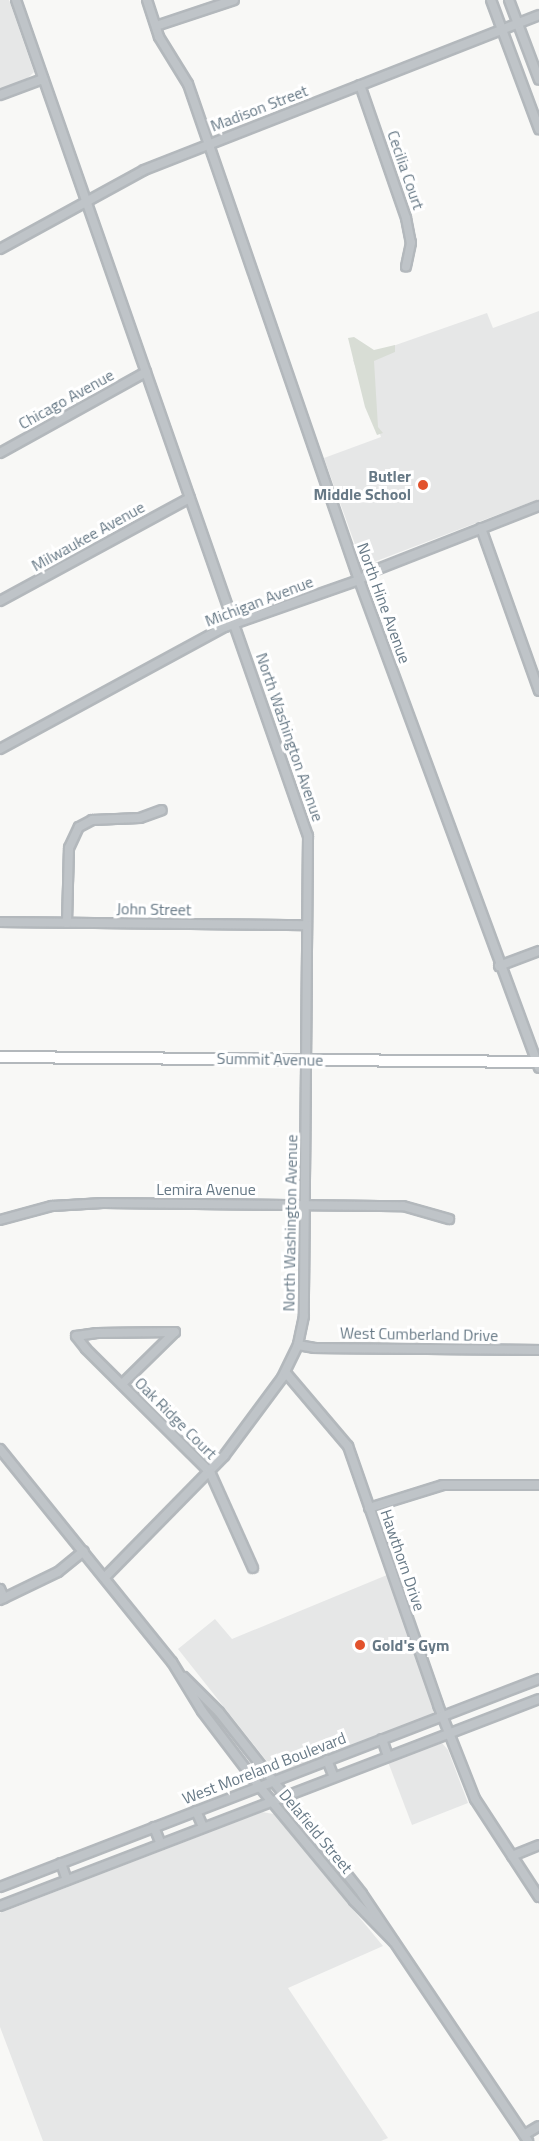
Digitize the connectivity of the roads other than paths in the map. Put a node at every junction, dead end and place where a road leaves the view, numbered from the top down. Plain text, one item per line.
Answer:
1 (16, 0) edge
2 (147, 0) edge
3 (234, 0) edge
4 (491, 0) edge
5 (509, 0) edge
6 (539, 15) edge
7 (518, 23) junction
8 (156, 26) junction
9 (502, 29) junction
10 (44, 79) junction
11 (539, 81) edge
12 (360, 85) junction
13 (524, 89) junction
14 (0, 95) edge
15 (539, 129) edge
16 (207, 145) junction
17 (86, 201) junction
18 (0, 249) edge
19 (406, 266) dead end
20 (146, 372) junction
21 (0, 453) edge
22 (190, 498) junction
23 (539, 506) edge
24 (481, 528) junction
25 (359, 580) junction
26 (0, 600) edge
27 (234, 623) junction
28 (539, 692) edge
29 (0, 749) edge
30 (162, 810) dead end
31 (0, 922) edge
32 (67, 923) junction
33 (307, 925) junction
34 (539, 951) edge
35 (500, 966) junction
36 (0, 1057) edge
37 (306, 1060) junction
38 (538, 1064) edge
39 (305, 1205) junction
40 (449, 1219) dead end
41 (0, 1220) edge
42 (298, 1345) junction
43 (539, 1350) edge
44 (285, 1372) junction
45 (122, 1384) junction
46 (0, 1449) edge
47 (210, 1472) junction
48 (539, 1485) edge
49 (369, 1508) junction
50 (84, 1551) junction
51 (253, 1568) dead end
52 (105, 1577) junction
53 (1, 1596) edge
54 (182, 1675) junction
55 (539, 1679) edge
56 (539, 1699) edge
57 (219, 1712) junction
58 (443, 1716) junction
59 (209, 1720) junction
60 (449, 1733) junction
61 (382, 1739) junction
62 (244, 1743) junction
63 (233, 1752) junction
64 (388, 1756) junction
65 (327, 1760) junction
66 (334, 1777) junction
67 (274, 1780) junction
68 (259, 1786) junction
69 (286, 1796) junction
70 (272, 1801) junction
71 (196, 1811) junction
72 (154, 1827) junction
73 (202, 1827) junction
74 (311, 1829) junction
75 (302, 1837) junction
76 (161, 1844) junction
77 (539, 1845) edge
78 (512, 1856) junction
79 (61, 1863) junction
80 (67, 1880) junction
81 (0, 1887) edge
82 (362, 1894) junction
83 (539, 1897) edge
84 (354, 1901) junction
85 (0, 1906) edge
86 (394, 1942) junction
87 (539, 2126) edge
88 (526, 2138) edge

1 - 10 street, North Washington Avenue
2 - 8 street, North Hine Avenue
3 - 8 street
4 - 9 street
5 - 7 street
6 - 7 street, Madison Street
7 - 9 street, Madison Street
7 - 11 street
8 - 16 street, North Hine Avenue
9 - 12 street, Madison Street
9 - 13 street
10 - 14 street
10 - 17 street, North Washington Avenue
11 - 13 street
12 - 16 street, Madison Street
12 - 19 street, Cecilia Court
13 - 15 street
16 - 17 street, Madison Street
16 - 25 street, North Hine Avenue
17 - 18 street, Madison Street
17 - 20 street, North Washington Avenue
20 - 21 street, Chicago Avenue
20 - 22 street, North Washington Avenue
22 - 26 street, Milwaukee Avenue
22 - 27 street, North Washington Avenue
23 - 24 street, Michigan Avenue
24 - 25 street, Michigan Avenue
24 - 28 street
25 - 27 street, Michigan Avenue
25 - 35 street, North Hine Avenue
27 - 29 street, Michigan Avenue
27 - 33 street, North Washington Avenue
30 - 32 street
31 - 32 street, John Street
32 - 33 street, John Street
33 - 37 street, North Washington Avenue
34 - 35 street
35 - 38 street, North Hine Avenue
36 - 37 main road, Summit Avenue
37 - 38 main road, Summit Avenue
37 - 39 street, North Washington Avenue
39 - 40 street, Lemira Avenue
39 - 41 street, Lemira Avenue
39 - 42 street, North Washington Avenue
42 - 43 street, West Cumberland Drive
42 - 44 street, North Washington Avenue
44 - 47 street, North Washington Avenue
44 - 49 street, Hawthorn Drive
45 - 45 street, Oak Ridge Court
45 - 47 street, Oak Ridge Court
46 - 50 street, Delafield Street
47 - 51 street
47 - 52 street, North Washington Avenue
48 - 49 street
49 - 58 street, Hawthorn Drive
50 - 52 street, Delafield Street
50 - 53 street
52 - 54 street, Delafield Street
54 - 57 street, Delafield Street
54 - 59 street, Delafield Street
55 - 58 street, West Moreland Boulevard
56 - 60 street, West Moreland Boulevard
57 - 59 street
57 - 62 street, Delafield Street
58 - 60 street, Hawthorn Drive
58 - 61 street, West Moreland Boulevard
59 - 63 street, Delafield Street
60 - 64 street, West Moreland Boulevard
60 - 78 street, Hawthorn Drive
61 - 64 street
61 - 65 street, West Moreland Boulevard
62 - 63 street
62 - 67 street, Delafield Street
63 - 68 street, Delafield Street
64 - 66 street, West Moreland Boulevard
65 - 66 street
65 - 67 street, West Moreland Boulevard
66 - 69 street, West Moreland Boulevard
67 - 68 street, West Moreland Boulevard
67 - 69 street, Delafield Street
68 - 70 street, Delafield Street
68 - 71 street, West Moreland Boulevard
69 - 70 street, West Moreland Boulevard
69 - 74 street, Delafield Street
70 - 73 street, West Moreland Boulevard
70 - 75 street, Delafield Street
71 - 72 street, West Moreland Boulevard
71 - 73 street
72 - 76 street
72 - 79 street, West Moreland Boulevard
73 - 76 street, West Moreland Boulevard
74 - 75 street
74 - 82 street, Delafield Street
75 - 84 street, Delafield Street
76 - 80 street, West Moreland Boulevard
77 - 78 street
78 - 83 street, Hawthorn Drive
79 - 80 street
79 - 81 street, West Moreland Boulevard
80 - 85 street, West Moreland Boulevard
82 - 84 street
82 - 86 street, Delafield Street
84 - 86 street, Delafield Street
86 - 88 street, Delafield Street
87 - 88 street

